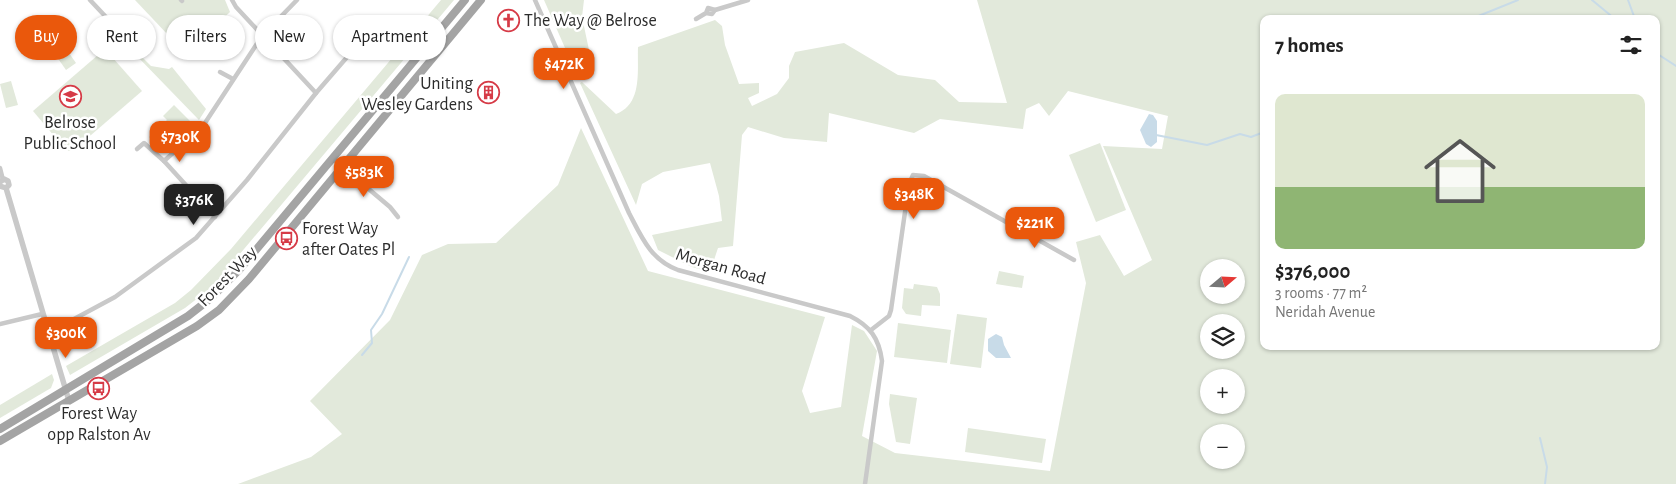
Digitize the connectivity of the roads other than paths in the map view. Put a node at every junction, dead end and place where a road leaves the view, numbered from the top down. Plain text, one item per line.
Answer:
1 (90, 0) edge
2 (232, 0) edge
3 (297, 0) edge
4 (465, 0) edge
5 (481, 0) edge
6 (534, 0) edge
7 (706, 0) edge
8 (748, 0) edge
9 (707, 10) junction
10 (104, 15) edge
11 (282, 15) edge
12 (696, 19) dead end
13 (255, 28) edge
14 (255, 46) edge
15 (285, 60) edge
16 (344, 60) edge
17 (220, 72) dead end
18 (233, 79) junction
19 (316, 92) junction
20 (137, 149) dead end
21 (332, 158) junction
22 (164, 161) junction
23 (342, 166) junction
24 (0, 168) edge
25 (2, 184) edge
26 (215, 217) junction
27 (398, 217) dead end
28 (1074, 260) dead end
29 (42, 314) junction
30 (0, 324) edge
31 (871, 330) junction
32 (48, 333) junction
33 (65, 390) junction
34 (69, 401) junction
35 (0, 429) edge
36 (0, 441) edge
37 (865, 484) edge

1 - 10 street
2 - 13 street
3 - 11 street
4 - 21 main road, Forest Way
5 - 23 main road, Forest Way
6 - 31 street, Morgan Road
7 - 9 street
8 - 9 street
9 - 12 street
14 - 18 street
15 - 19 street
16 - 19 street
17 - 18 street
18 - 22 street
19 - 26 street
20 - 22 street
21 - 23 street
21 - 33 main road, Forest Way
22 - 26 street
23 - 27 street
23 - 34 main road, Forest Way
24 - 25 street
25 - 29 street
26 - 32 street
28 - 31 street
29 - 30 street
29 - 32 street
31 - 37 street
32 - 33 street
33 - 34 street
33 - 35 main road, Forest Way
34 - 36 main road, Forest Way

